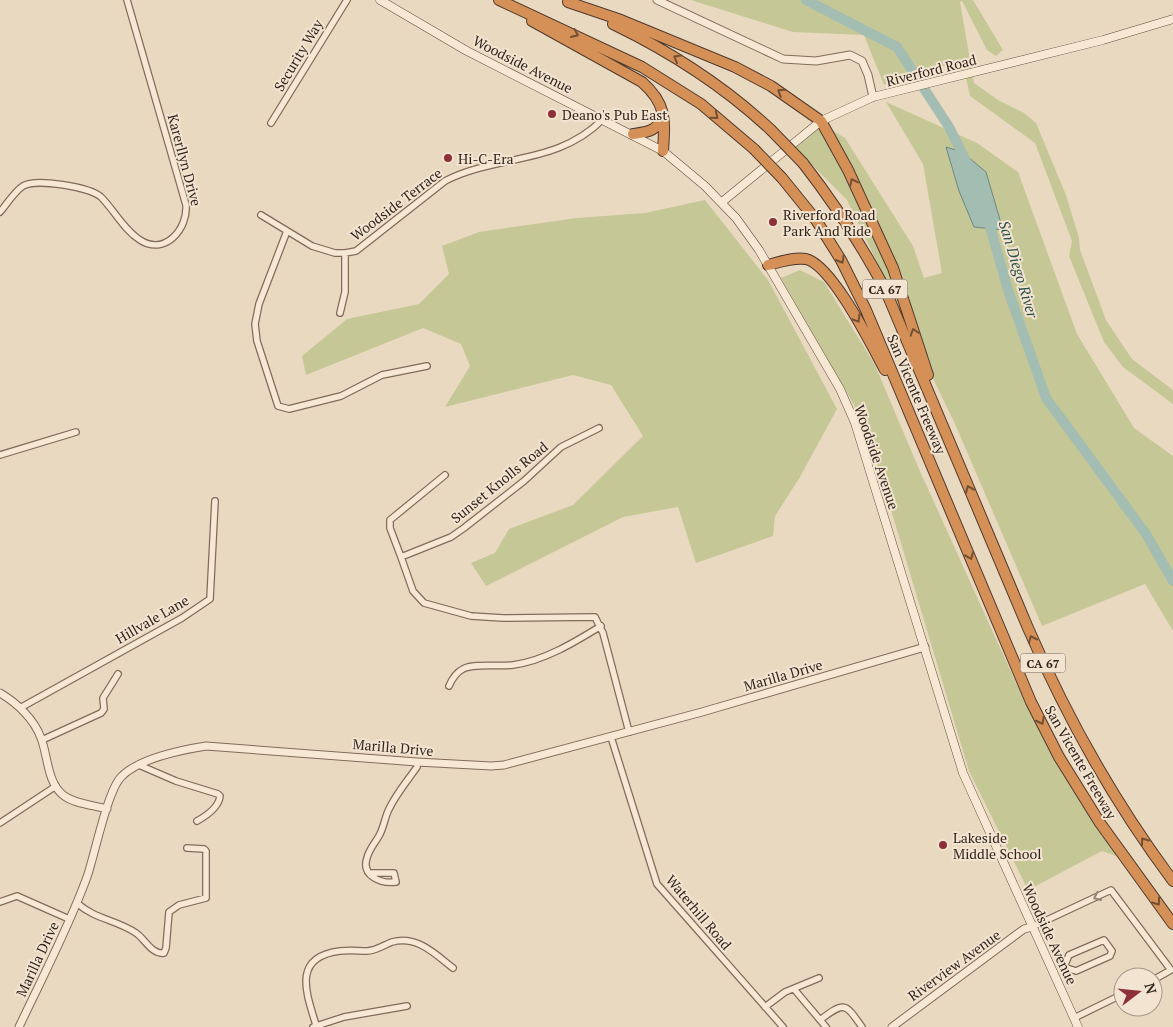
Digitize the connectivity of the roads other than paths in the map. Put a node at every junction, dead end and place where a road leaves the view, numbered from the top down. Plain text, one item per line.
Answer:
1 (127, 0) edge
2 (347, 0) edge
3 (380, 0) edge
4 (498, 0) edge
5 (657, 0) edge
6 (566, 1) edge
7 (1173, 19) edge
8 (873, 97) junction
9 (664, 112) junction
10 (603, 119) junction
11 (820, 121) junction
12 (272, 123) dead end
13 (633, 134) junction
14 (664, 151) junction
15 (722, 202) junction
16 (0, 212) edge
17 (261, 215) dead end
18 (286, 231) junction
19 (345, 253) junction
20 (768, 265) junction
21 (340, 313) dead end
22 (426, 366) dead end
23 (599, 428) dead end
24 (944, 429) junction
25 (76, 432) dead end
26 (0, 455) edge
27 (445, 475) dead end
28 (937, 479) junction
29 (215, 500) dead end
30 (401, 556) junction
31 (600, 626) junction
32 (924, 647) junction
33 (118, 674) dead end
34 (449, 686) dead end
35 (0, 693) edge
36 (20, 708) junction
37 (629, 732) junction
38 (611, 737) junction
39 (42, 740) junction
40 (417, 762) junction
41 (139, 765) junction
42 (56, 786) junction
43 (107, 808) junction
44 (197, 821) dead end
45 (0, 823) edge
46 (186, 848) dead end
47 (370, 873) dead end
48 (1173, 881) edge
49 (0, 902) edge
50 (77, 903) junction
51 (69, 920) junction
52 (1173, 924) edge
53 (1032, 927) junction
54 (1064, 967) junction
55 (453, 968) dead end
56 (1053, 972) junction
57 (1163, 974) edge
58 (818, 978) dead end
59 (794, 989) junction
60 (1113, 999) edge
61 (407, 1006) dead end
62 (765, 1007) junction
63 (1074, 1018) junction
64 (820, 1020) junction
65 (315, 1026) edge
66 (19, 1027) edge
67 (783, 1027) edge
68 (826, 1027) edge
69 (862, 1027) edge
70 (892, 1027) edge
71 (1078, 1027) edge

1 - 16 street, Karerllyn Drive
2 - 12 street, Security Way
3 - 10 main road, Woodside Avenue
4 - 9 highway
4 -> 28 highway, San Vicente Freeway / CA 67, bridge
5 - 8 street
11 -> 6 highway
24 -> 6 highway, San Vicente Freeway / CA 67, bridge
7 - 8 main road, Riverford Road
8 - 11 main road, Riverford Road
9 - 13 highway
9 - 14 highway
10 - 13 main road, Woodside Avenue
10 - 19 street, Woodside Terrace
11 - 15 main road, Riverford Road
24 -> 11 highway
13 - 14 main road, Woodside Avenue
14 - 15 main road, Woodside Avenue
15 - 20 main road, Woodside Avenue
17 - 18 street, Woodside Terrace
18 - 19 street, Woodside Terrace
18 - 22 street
19 - 21 street
20 -> 28 highway
20 - 32 main road, Woodside Avenue
23 - 30 street, Sunset Knolls Road
48 -> 24 highway, San Vicente Freeway / CA 67
25 - 26 street
27 - 30 street
28 -> 52 highway, San Vicente Freeway / CA 67
29 - 36 street, Hillvale Lane
30 - 31 street
31 - 34 street
31 - 37 street
32 - 37 street, Marilla Drive
32 - 53 main road, Woodside Avenue
33 - 39 street
35 - 36 street
36 - 39 street
37 - 38 street, Marilla Drive
38 - 40 street, Marilla Drive
38 - 62 street, Waterhill Road
39 - 42 street
40 - 41 street, Marilla Drive
40 - 47 street
41 - 43 street, Marilla Drive
41 - 44 street
42 - 43 street
42 - 45 street
43 - 50 street, Marilla Drive
46 - 50 street
49 - 51 street
50 - 51 street, Marilla Drive
51 - 66 street, Marilla Drive
53 - 56 main road, Woodside Avenue
57 -> 53 street
53 - 70 street, Riverview Avenue
54 - 54 street
54 - 56 street
55 - 65 street
56 - 63 main road, Woodside Avenue
58 - 59 street
59 - 62 street
59 - 64 street
60 - 63 street
61 - 65 street
62 - 67 street, Waterhill Road
63 - 71 main road, Woodside Avenue
64 - 68 street
64 - 69 street

